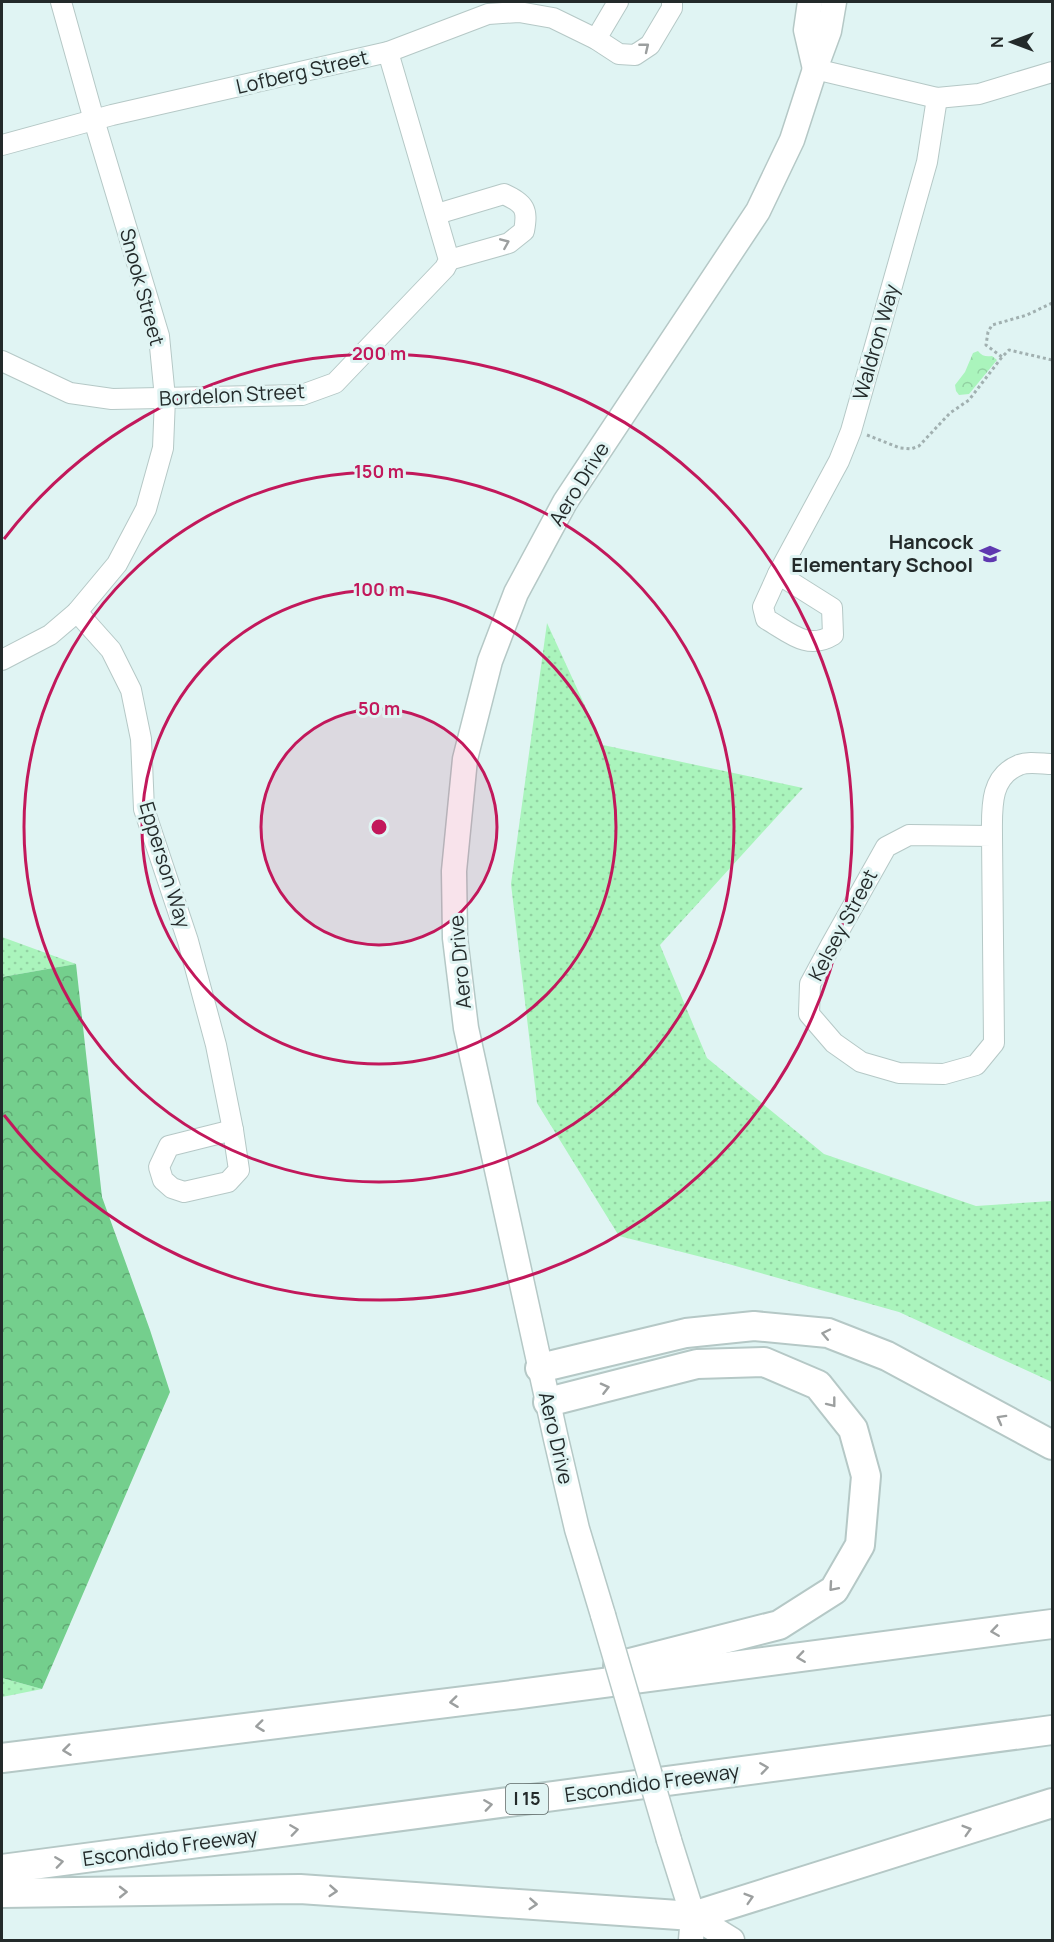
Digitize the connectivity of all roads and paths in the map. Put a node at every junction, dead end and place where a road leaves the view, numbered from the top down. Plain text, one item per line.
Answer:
1 (61, 2) edge
2 (618, 2) edge
3 (672, 2) edge
4 (810, 2) edge
5 (834, 2) edge
6 (596, 39) junction
7 (388, 52) junction
8 (814, 69) junction
9 (1052, 75) edge
10 (937, 98) junction
11 (94, 120) junction
12 (2, 145) edge
13 (437, 214) junction
14 (449, 260) junction
15 (1053, 303) edge
16 (1002, 357) junction
17 (1053, 360) edge
18 (2, 361) edge
19 (165, 398) junction
20 (852, 427) junction
21 (778, 574) dead end
22 (77, 612) junction
23 (2, 660) edge
24 (1053, 764) edge
25 (992, 836) junction
26 (233, 1130) dead end
27 (540, 1368) junction
28 (548, 1402) junction
29 (1053, 1445) edge
30 (1053, 1624) edge
31 (512, 1695) junction
32 (1053, 1730) edge
33 (2, 1758) edge
34 (1053, 1803) edge
35 (2, 1869) edge
36 (2, 1893) edge
37 (692, 1928) edge
38 (732, 1941) edge

1 - 11 street, Snook Street
2 - 6 street
6 -> 3 street, Lofberg Street
4 - 8 main road, Aero Drive
5 - 8 main road, Aero Drive
6 - 7 street, Lofberg Street
7 - 11 street, Lofberg Street
7 - 13 street
8 - 10 street
8 - 27 main road, Aero Drive
9 - 10 street
10 - 20 street, Waldron Way
11 - 12 street, Lofberg Street
11 - 19 street, Snook Street
13 - 14 street
14 -> 13 street
14 - 19 street, Bordelon Street
15 - 16 path
16 - 17 path
16 - 20 path
18 - 19 street, Bordelon Street
19 - 22 street, Snook Street
20 - 21 street, Waldron Way
22 - 23 street, Snook Street
22 - 26 street, Epperson Way
24 - 25 street, Kelsey Street
25 - 25 street, Kelsey Street
27 - 28 main road, Aero Drive
29 -> 27 highway
28 -> 31 highway
28 - 37 main road, Aero Drive, bridge
30 -> 31 highway
31 -> 33 highway
35 -> 32 highway, Escondido Freeway / I 15
37 -> 34 highway
36 -> 37 highway
37 - 38 main road

